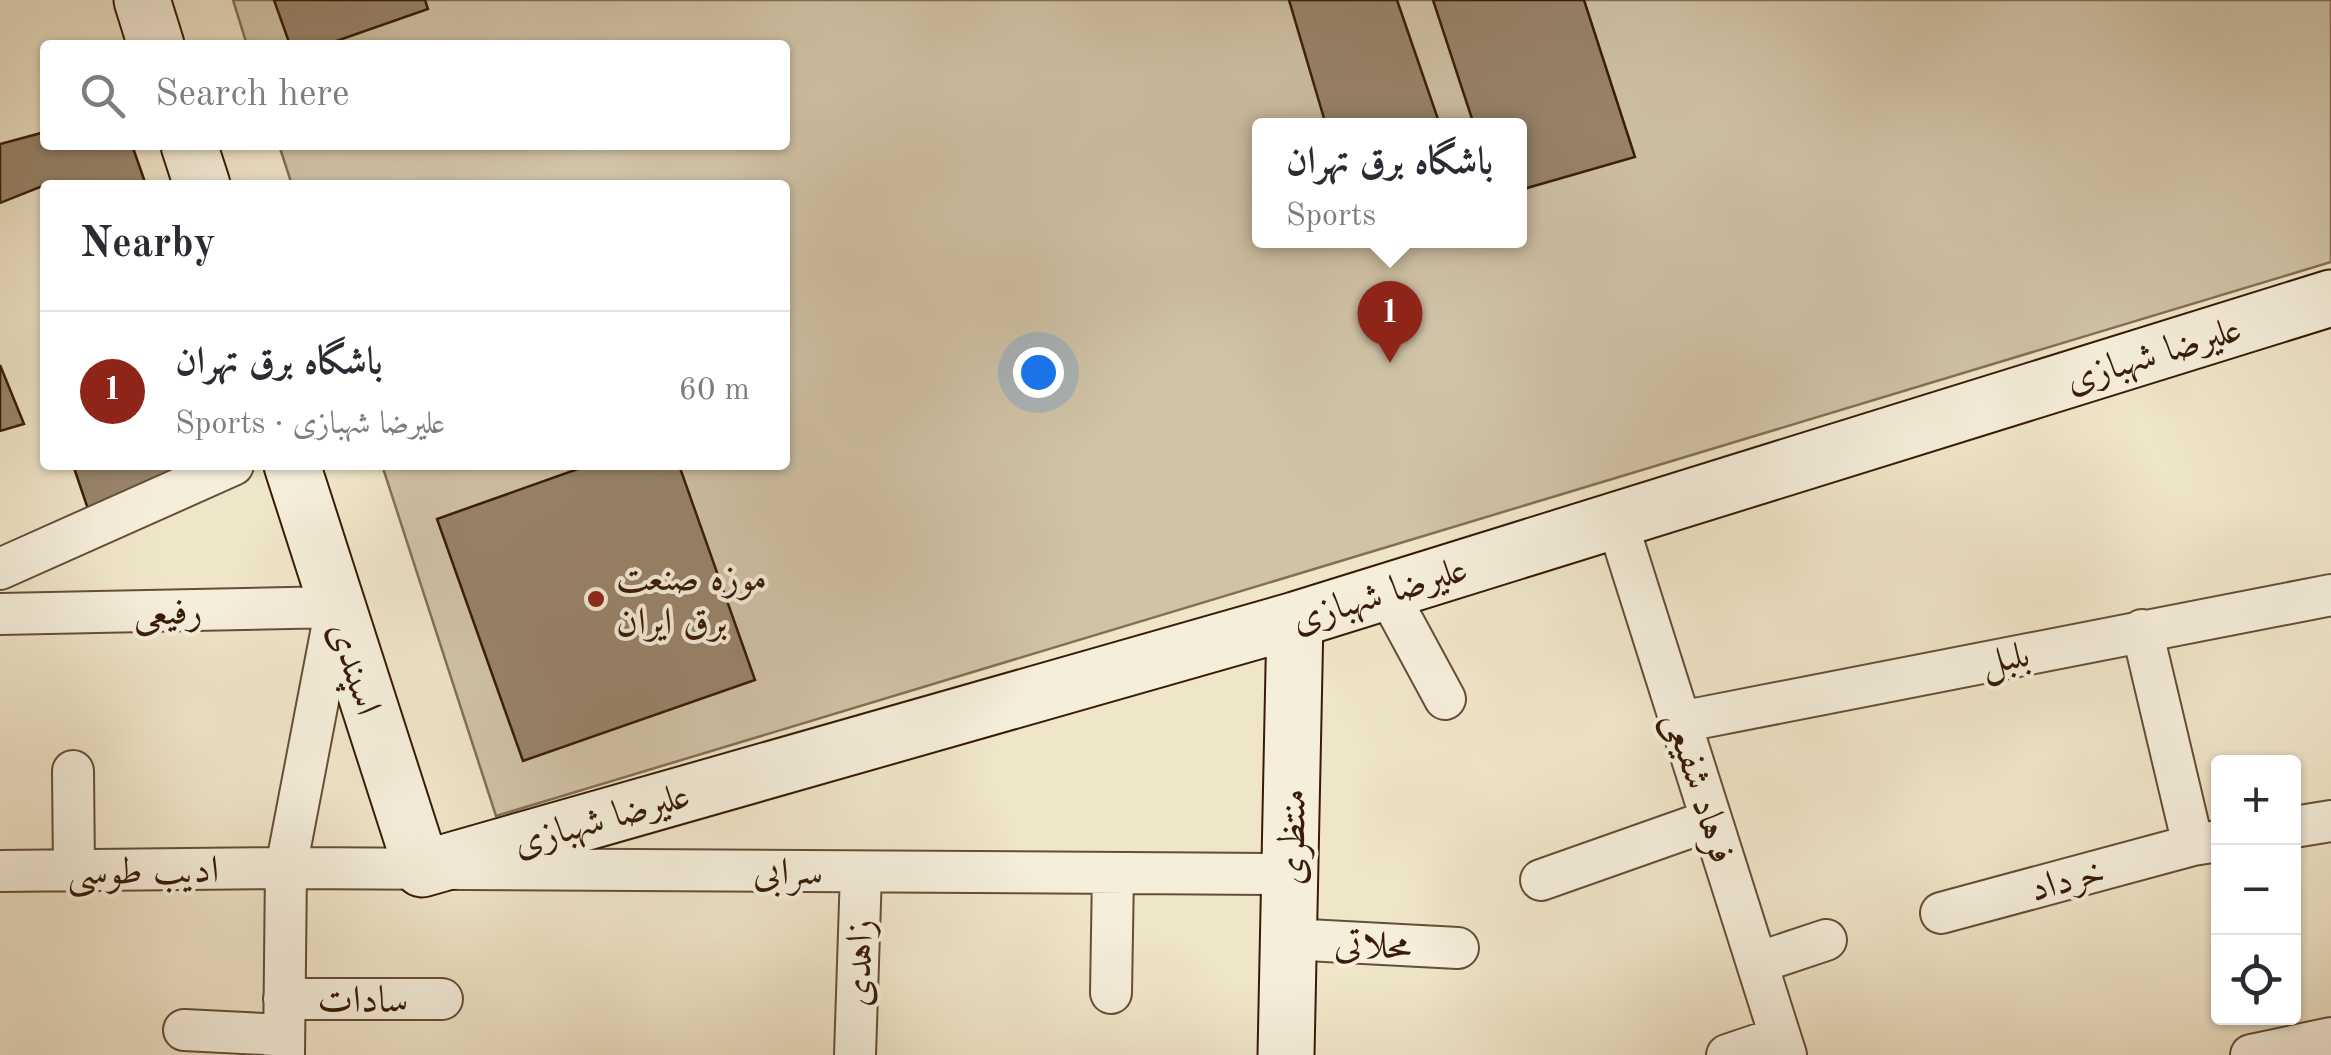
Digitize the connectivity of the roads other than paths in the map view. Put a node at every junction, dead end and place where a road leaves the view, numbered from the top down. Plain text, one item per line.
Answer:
1 (142, 0) edge
2 (154, 40) edge
3 (191, 150) edge
4 (200, 180) edge
5 (2331, 298) edge
6 (222, 470) edge
7 (294, 470) edge
8 (1616, 519) junction
9 (0, 569) edge
10 (1386, 590) junction
11 (2331, 595) edge
12 (336, 608) junction
13 (0, 614) edge
14 (1295, 620) junction
15 (2142, 630) junction
16 (1445, 700) dead end
17 (1680, 722) junction
18 (73, 771) dead end
19 (1712, 820) junction
20 (2331, 820) edge
21 (2301, 826) edge
22 (2206, 843) edge
23 (286, 868) junction
24 (422, 869) junction
25 (74, 870) junction
26 (0, 871) edge
27 (861, 872) junction
28 (1113, 873) junction
29 (1290, 874) junction
30 (1542, 880) dead end
31 (1942, 913) dead end
32 (1288, 939) junction
33 (1826, 940) dead end
34 (1458, 948) dead end
35 (1756, 963) junction
36 (1111, 994) dead end
37 (442, 999) dead end
38 (184, 1030) dead end
39 (284, 1030) edge
40 (2331, 1038) edge
41 (1783, 1046) edge
42 (855, 1055) edge
43 (1286, 1055) edge
44 (1727, 1055) edge
45 (2251, 1055) edge

1 - 2 main road
3 - 4 main road
5 - 8 main road, علیرضا شهبازی
6 - 9 street
7 - 12 main road, اسپندی
8 - 10 main road, علیرضا شهبازی
8 - 17 street, فرهاد شفیعی
10 - 14 main road, علیرضا شهبازی
10 - 16 street
11 - 15 street, بلبل
12 - 13 street, رفیعی
12 - 23 street
12 - 24 main road, اسپندی
14 - 24 main road, علیرضا شهبازی
14 - 29 main road, منتظری
15 - 17 street, بلبل
15 - 22 street, خرداد
17 - 19 street, فرهاد شفیعی
18 - 25 street
19 - 30 street
19 - 35 street, فرهاد شفیعی
20 - 21 street
22 - 31 street, خرداد
23 - 24 street, سرابی
23 - 25 street, ادیب طوسی
23 - 39 street
24 - 27 street, سرابی
25 - 26 street, ادیب طوسی
27 - 28 street, سرابی
27 - 42 street, زاهدی
28 - 29 street, سرابی
28 - 36 street
29 - 32 main road, منتظری
32 - 34 street, محلاتی
32 - 43 main road, منتظری
33 - 35 street
35 - 41 street, فرهاد شفیعی
37 - 39 street, سادات
38 - 39 street, سادات
40 - 45 street
41 - 44 street

